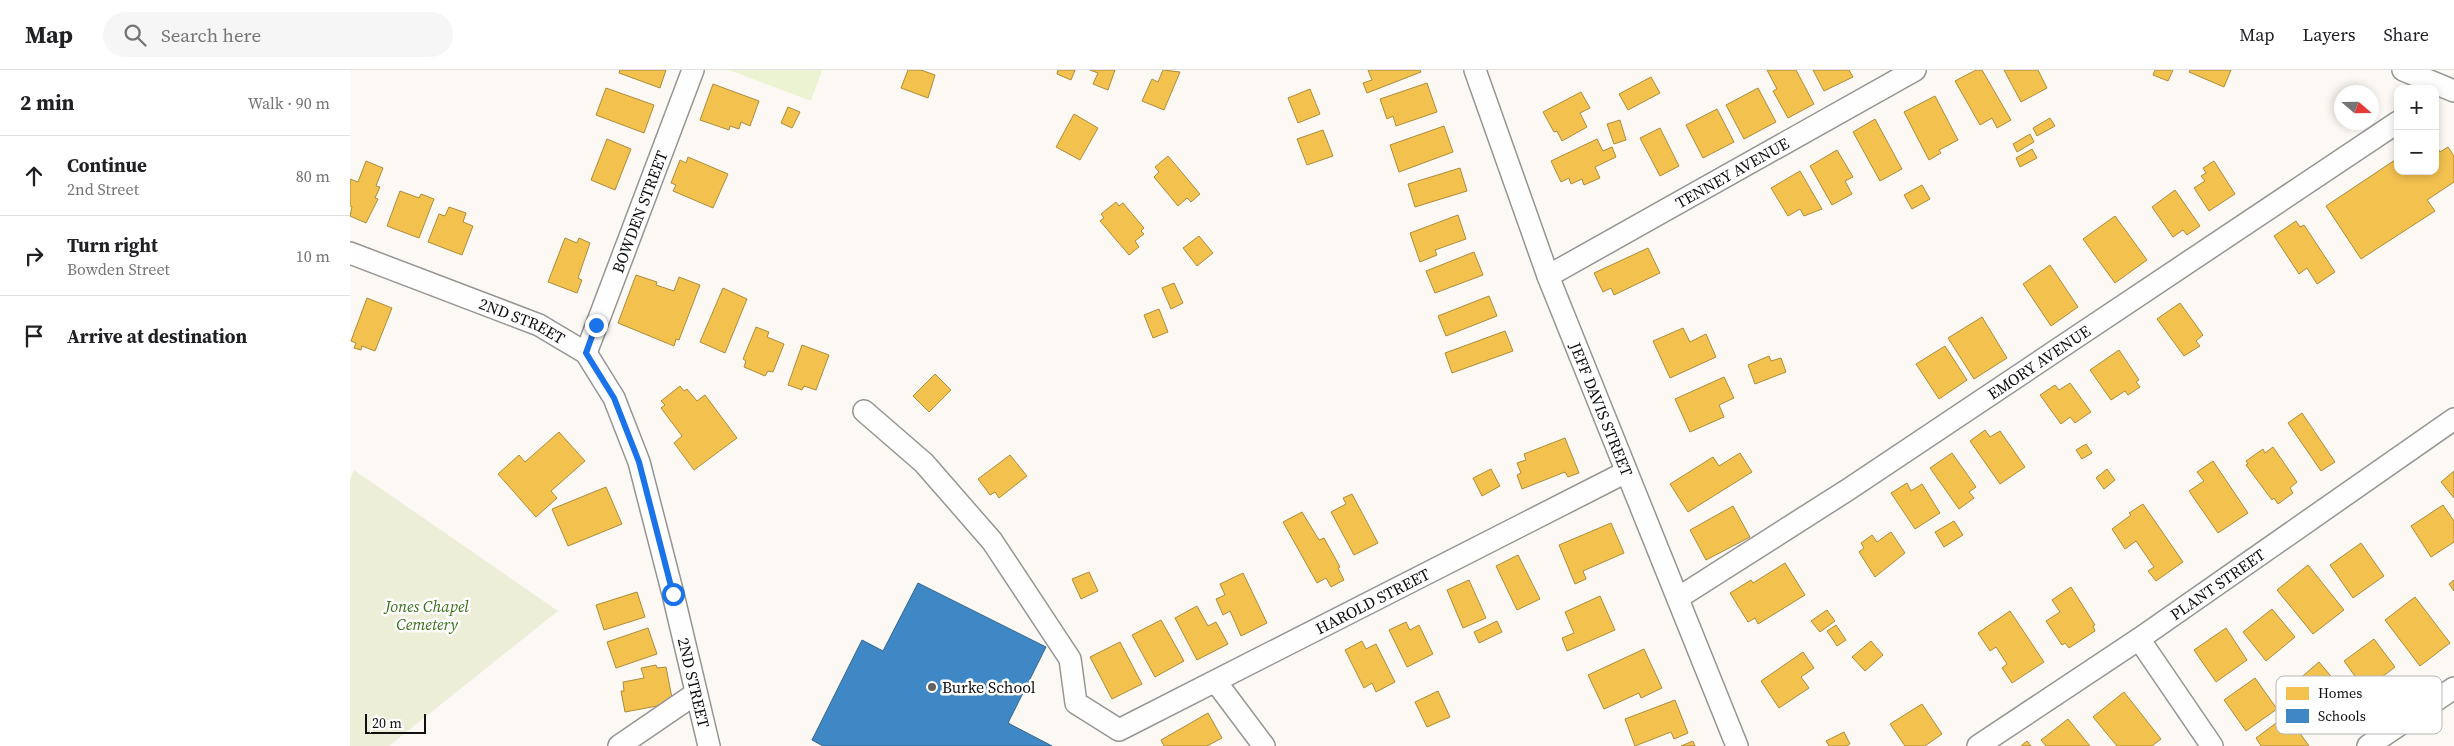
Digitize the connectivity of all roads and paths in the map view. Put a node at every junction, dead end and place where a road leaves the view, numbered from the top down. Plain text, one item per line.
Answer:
1 (693, 70) edge
2 (1475, 70) edge
3 (1915, 70) edge
4 (2403, 70) edge
5 (2430, 85) edge
6 (2439, 87) edge
7 (2454, 91) edge
8 (2394, 125) edge
9 (350, 253) edge
10 (1548, 276) junction
11 (586, 353) junction
12 (864, 411) dead end
13 (2454, 419) edge
14 (1626, 472) junction
15 (1678, 598) junction
16 (2139, 639) junction
17 (1216, 682) junction
18 (2454, 688) edge
19 (695, 694) junction
20 (2442, 696) edge
21 (2386, 734) edge
22 (619, 746) edge
23 (709, 746) edge
24 (1264, 746) edge
25 (1736, 746) edge
26 (1978, 746) edge
27 (2212, 746) edge
28 (2368, 746) edge

1 - 11 street, BOWDEN STREET
2 - 10 street, JEFF DAVIS STREET
3 - 10 street, TENNEY AVENUE
4 - 5 street
6 - 7 street
8 - 15 street, EMORY AVENUE
9 - 11 street, 2ND STREET
10 - 14 street, JEFF DAVIS STREET
11 - 19 street, 2ND STREET
12 - 17 street, HAROLD STREET
13 - 16 street, PLANT STREET
14 - 15 street, JEFF DAVIS STREET
14 - 17 street, HAROLD STREET
15 - 25 street, JEFF DAVIS STREET
16 - 26 street, PLANT STREET
16 - 27 street
17 - 24 street
18 - 20 street
19 - 22 street
19 - 23 street, 2ND STREET
21 - 28 street

